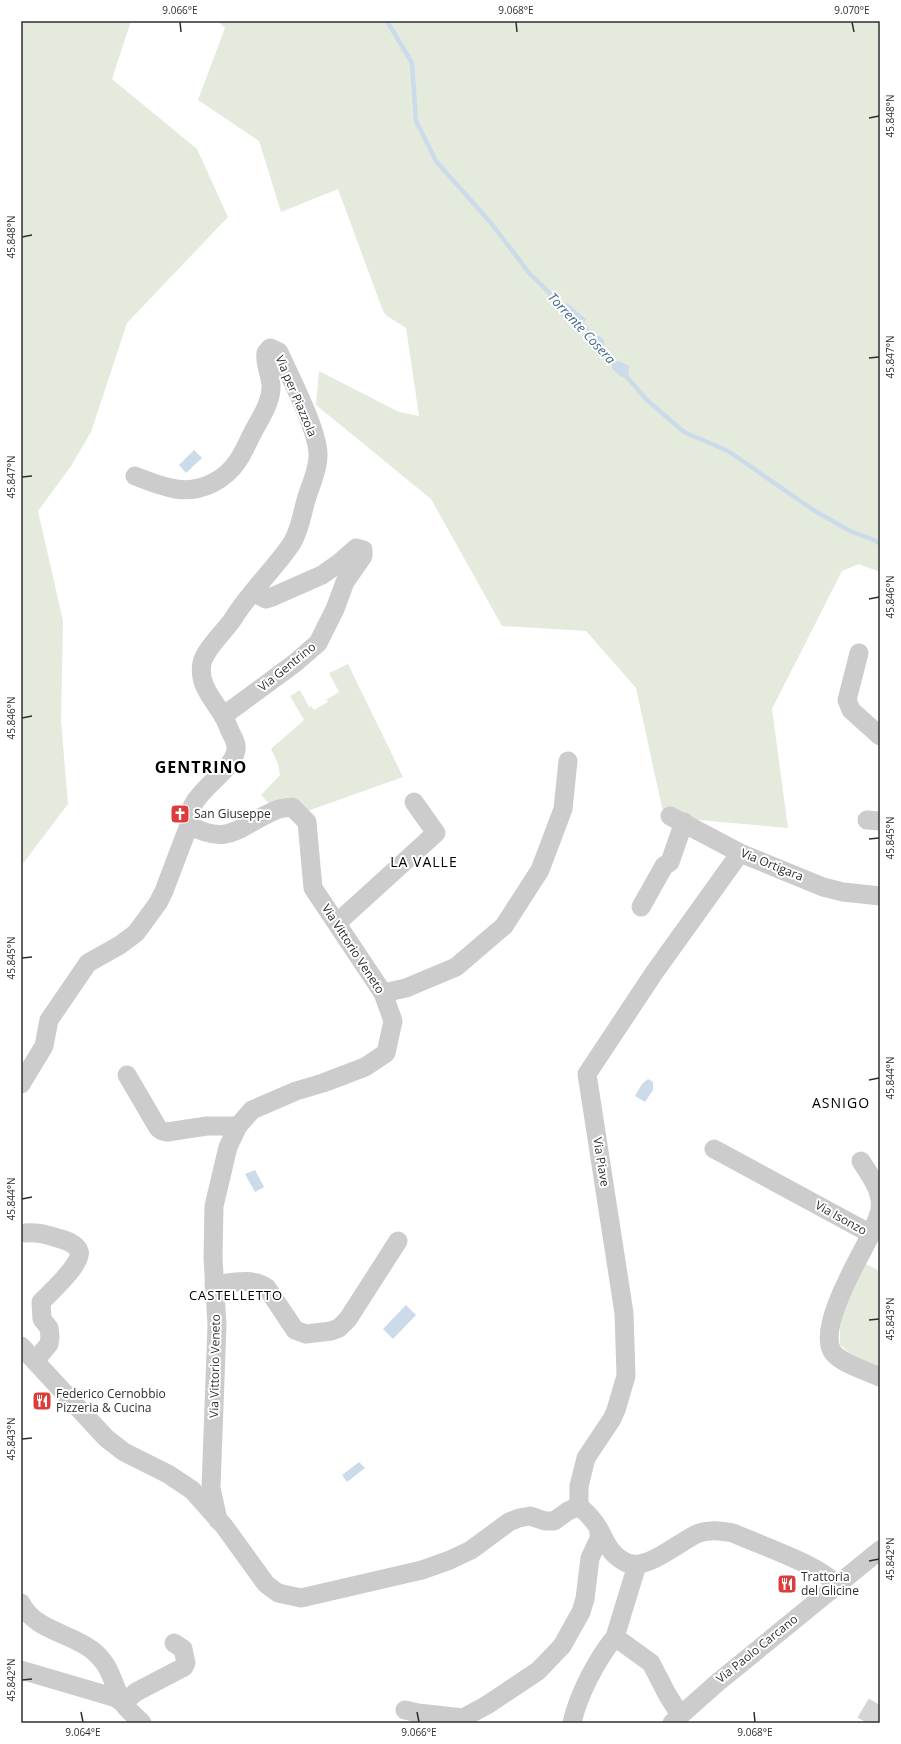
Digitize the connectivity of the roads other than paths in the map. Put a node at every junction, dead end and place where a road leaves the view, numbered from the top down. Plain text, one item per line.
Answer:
1 (135, 476) dead end
2 (258, 586) junction
3 (859, 653) dead end
4 (223, 716) junction
5 (880, 736) edge
6 (568, 761) dead end
7 (414, 802) dead end
8 (189, 825) junction
9 (740, 853) junction
10 (880, 896) edge
11 (641, 907) dead end
12 (337, 924) junction
13 (383, 993) junction
14 (127, 1075) dead end
15 (21, 1084) edge
16 (238, 1126) junction
17 (714, 1149) dead end
18 (861, 1161) dead end
19 (25, 1233) dead end
20 (871, 1234) junction
21 (398, 1241) dead end
22 (214, 1285) junction
23 (21, 1346) edge
24 (35, 1361) junction
25 (880, 1377) edge
26 (579, 1506) junction
27 (218, 1520) junction
28 (599, 1530) junction
29 (880, 1550) edge
30 (637, 1565) junction
31 (836, 1584) junction
32 (21, 1603) edge
33 (615, 1638) junction
34 (174, 1643) dead end
35 (21, 1670) edge
36 (123, 1703) junction
37 (405, 1710) dead end
38 (676, 1719) edge
39 (142, 1723) edge
40 (572, 1723) edge

1 - 2 street, Via per Piazzola
2 - 4 street, Via per Piazzola
2 - 4 street, Via Gentrino
3 - 5 street
4 - 8 street
6 - 13 street
7 - 12 street
8 - 12 street, Via Vittorio Veneto
8 - 15 street
9 - 10 street, Via Ortigara
9 - 11 street, Via Ortigara
9 - 26 street, Via Piave
12 - 13 street, Via Vittorio Veneto
13 - 16 street, Via Vittorio Veneto
14 - 16 street
16 - 22 street, Via Vittorio Veneto
17 - 20 street, Via Isonzo
18 - 20 street
19 - 24 street
20 - 25 street, Via Isonzo
21 - 22 street
22 - 27 street, Via Vittorio Veneto
23 - 24 street
24 - 27 street
26 - 27 street, Via Vittorio Veneto
26 - 28 street
28 - 30 street
28 - 37 street
29 - 31 street, Via Paolo Carcano
30 - 31 street
30 - 33 street
31 - 38 street, Via Paolo Carcano
32 - 36 street
33 - 38 street
33 - 40 street
34 - 36 street
35 - 36 street
36 - 39 street

